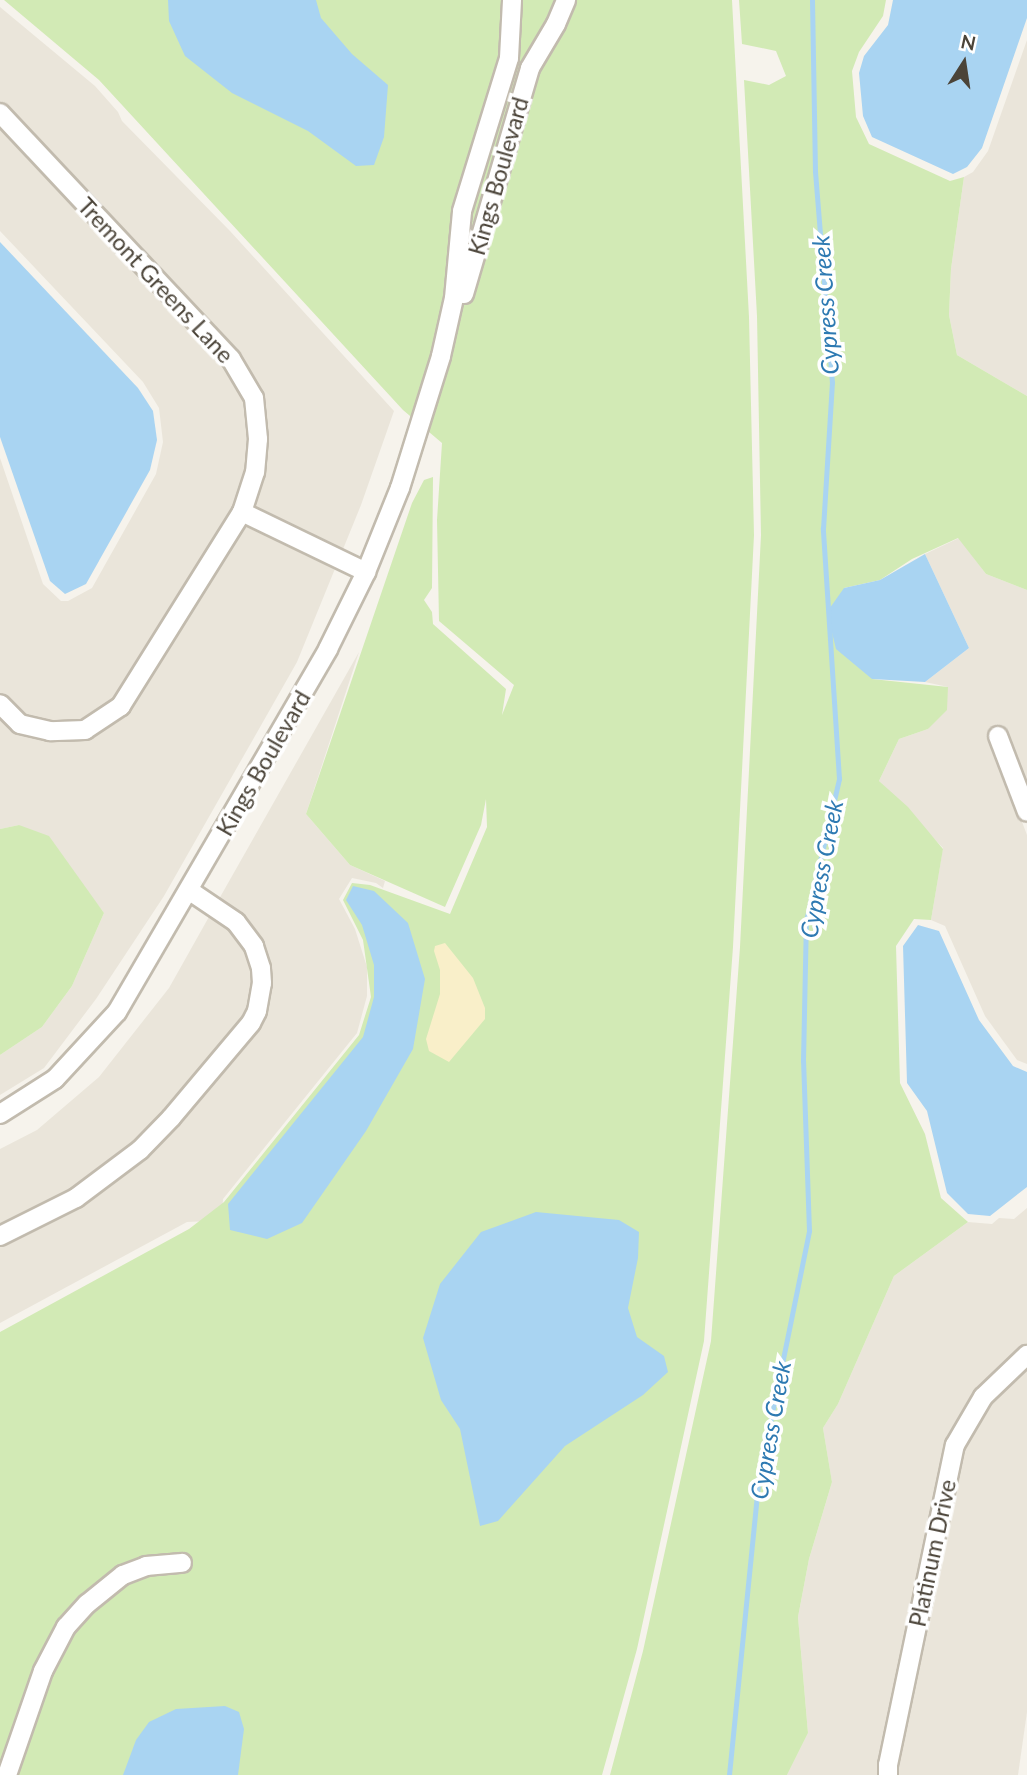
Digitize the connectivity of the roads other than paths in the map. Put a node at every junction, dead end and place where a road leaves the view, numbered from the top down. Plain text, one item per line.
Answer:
1 (513, 0) edge
2 (566, 0) edge
3 (0, 113) edge
4 (441, 356) junction
5 (242, 512) junction
6 (366, 572) junction
7 (0, 704) edge
8 (998, 736) dead end
9 (1027, 812) edge
10 (190, 891) junction
11 (0, 1114) edge
12 (0, 1236) edge
13 (1027, 1355) edge
14 (182, 1563) dead end
15 (7, 1775) edge
16 (888, 1775) edge

1 - 4 street, Kings Boulevard
2 - 4 street, Kings Boulevard
3 - 5 street, Tremont Greens Lane
4 - 6 street, Kings Boulevard
5 - 6 street
5 - 7 street, Tremont Greens Lane
6 - 10 street, Kings Boulevard
8 - 9 street
10 - 11 street, Kings Boulevard
10 - 12 street
13 - 16 street, Platinum Drive
14 - 15 street

